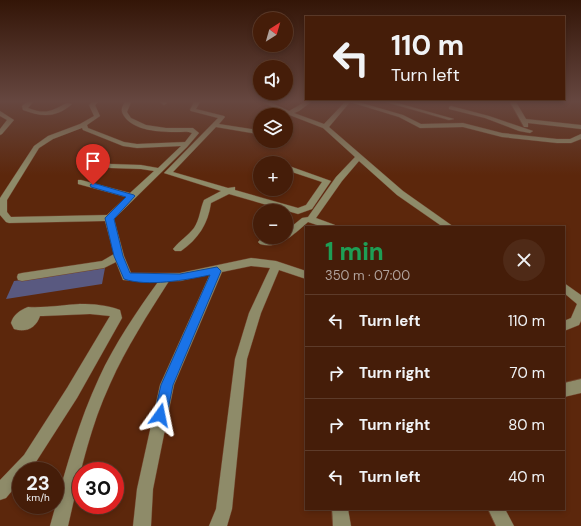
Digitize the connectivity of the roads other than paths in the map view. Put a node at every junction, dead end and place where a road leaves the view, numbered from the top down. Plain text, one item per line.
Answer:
1 (78, 127) edge
2 (85, 127) edge
3 (149, 127) edge
4 (213, 127) edge
5 (224, 127) edge
6 (325, 127) edge
7 (469, 127) edge
8 (512, 127) edge
9 (527, 127) edge
10 (253, 131) edge
11 (530, 131) junction
12 (581, 136) edge
13 (536, 139) junction
14 (186, 144) junction
15 (359, 157) junction
16 (80, 159) dead end
17 (158, 170) junction
18 (293, 170) edge
19 (81, 182) dead end
20 (238, 187) dead end
21 (230, 191) junction
22 (131, 196) junction
23 (1, 215) edge
24 (109, 218) junction
25 (311, 219) junction
26 (329, 226) edge
27 (448, 226) edge
28 (293, 230) edge
29 (178, 249) dead end
30 (119, 256) junction
31 (276, 265) junction
32 (217, 271) junction
33 (305, 275) edge
34 (22, 277) dead end
35 (166, 278) junction
36 (565, 288) edge
37 (581, 301) edge
38 (581, 306) edge
39 (34, 313) dead end
40 (565, 326) edge
41 (581, 386) edge
42 (565, 390) edge
43 (0, 492) edge
44 (340, 510) edge
45 (497, 510) edge
46 (59, 526) edge
47 (142, 526) edge
48 (218, 526) edge
49 (342, 526) edge
50 (505, 526) edge

1 - 23 street
2 - 14 street
3 - 14 street
4 - 21 street
5 - 10 street
6 - 15 street
7 - 13 street
8 - 11 street
9 - 11 street
11 - 13 street
12 - 13 street
14 - 17 street
15 - 25 street
15 - 27 street
16 - 17 street
17 - 22 street
18 - 21 street
19 - 22 street
20 - 21 street
21 - 29 street
22 - 24 street
23 - 24 street
24 - 30 street
25 - 26 street
25 - 28 street
30 - 34 street
30 - 35 street
31 - 32 street
31 - 33 street
31 - 48 street
32 - 35 street
32 - 47 street
35 - 46 street
36 - 37 street
38 - 40 street
39 - 43 street
41 - 42 street
44 - 49 street
45 - 50 street

